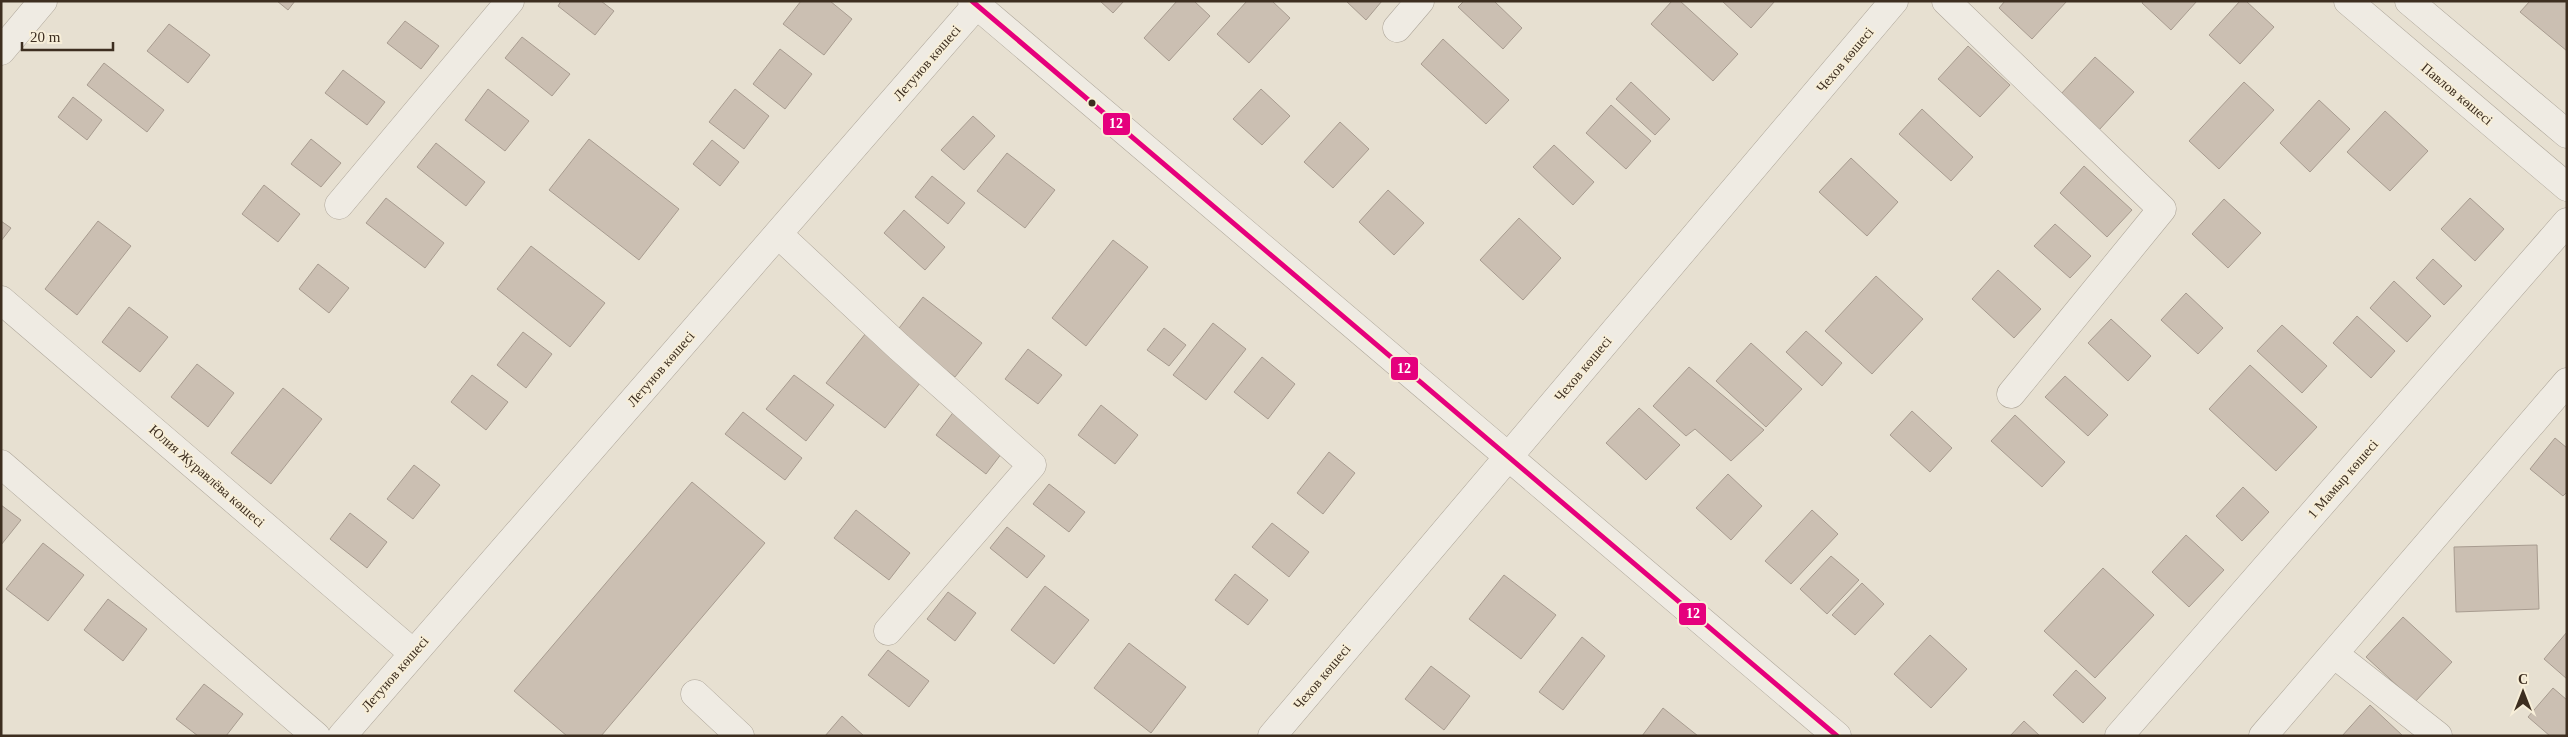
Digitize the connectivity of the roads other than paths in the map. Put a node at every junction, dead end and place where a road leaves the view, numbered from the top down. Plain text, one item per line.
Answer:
1 (43, 1) edge
2 (510, 1) edge
3 (1420, 1) edge
4 (1894, 1) edge
5 (1946, 1) edge
6 (2348, 1) edge
7 (2409, 1) edge
8 (976, 3) edge
9 (1397, 28) dead end
10 (1, 51) edge
11 (2567, 134) edge
12 (2567, 187) edge
13 (339, 205) dead end
14 (2567, 222) edge
15 (778, 234) junction
16 (1, 300) edge
17 (2567, 382) edge
18 (2011, 394) dead end
19 (1508, 458) junction
20 (1, 464) edge
21 (888, 631) dead end
22 (414, 653) junction
23 (2334, 654) junction
24 (694, 694) dead end
25 (316, 736) edge
26 (342, 736) edge
27 (740, 736) edge
28 (1272, 736) edge
29 (1837, 736) edge
30 (2119, 736) edge
31 (2263, 736) edge
32 (2438, 736) edge

1 - 10 street
2 - 13 street
3 - 9 street
4 - 19 street, Чехов көшесі
5 - 18 street
6 - 12 street, Павлов көшесі
7 - 11 street
8 - 15 street, Летунов көшесі
8 - 19 street
14 - 30 street, 1 Мамыр көшесі
15 - 21 street
15 - 22 street, Летунов көшесі
16 - 22 street, Юлия Журавлёва көшесі
17 - 23 street
19 - 28 street, Чехов көшесі
19 - 29 street
20 - 25 street
22 - 26 street, Летунов көшесі
23 - 31 street
23 - 32 street
24 - 27 street

